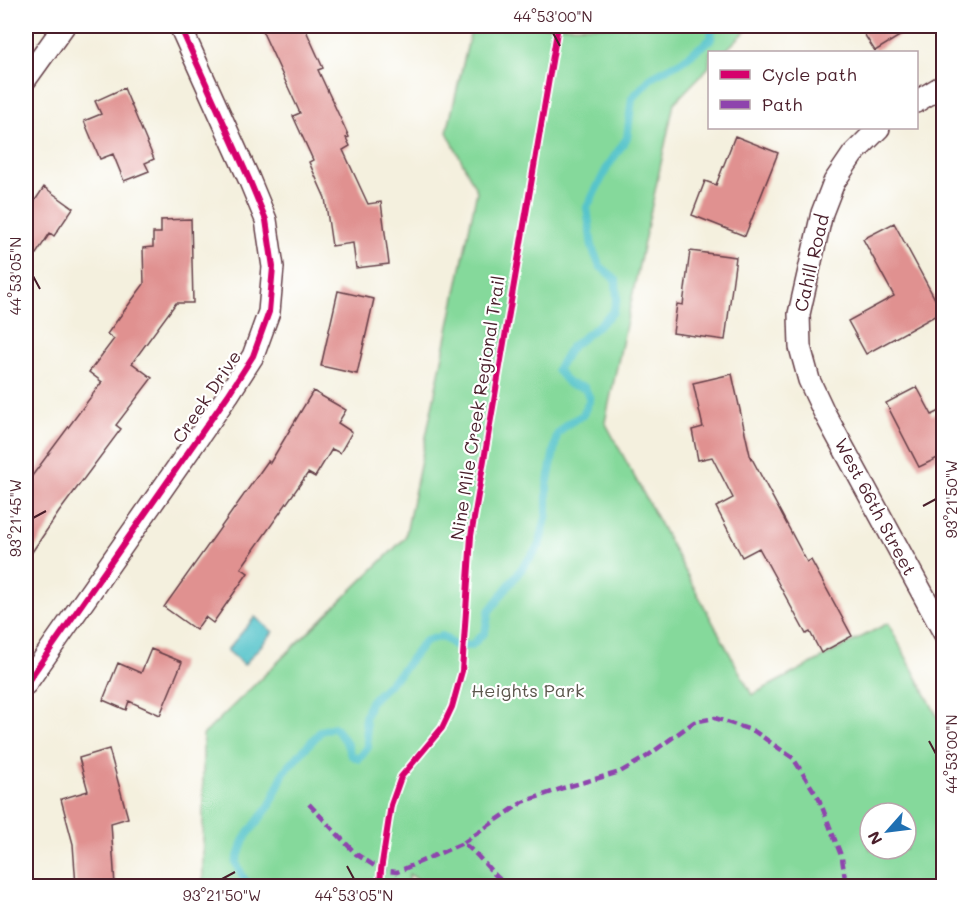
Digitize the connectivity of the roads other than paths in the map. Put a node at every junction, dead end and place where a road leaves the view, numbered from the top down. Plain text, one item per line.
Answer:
1 (63, 26) edge
2 (180, 26) edge
3 (26, 79) edge
4 (944, 85) edge
5 (918, 101) edge
6 (878, 129) edge
7 (824, 412) joint
8 (941, 624) edge
9 (26, 684) edge

1 - 3 street
2 - 9 street, Creek Drive
4 - 5 street
6 - 7 street, Cahill Road
7 - 8 street, West 66th Street

